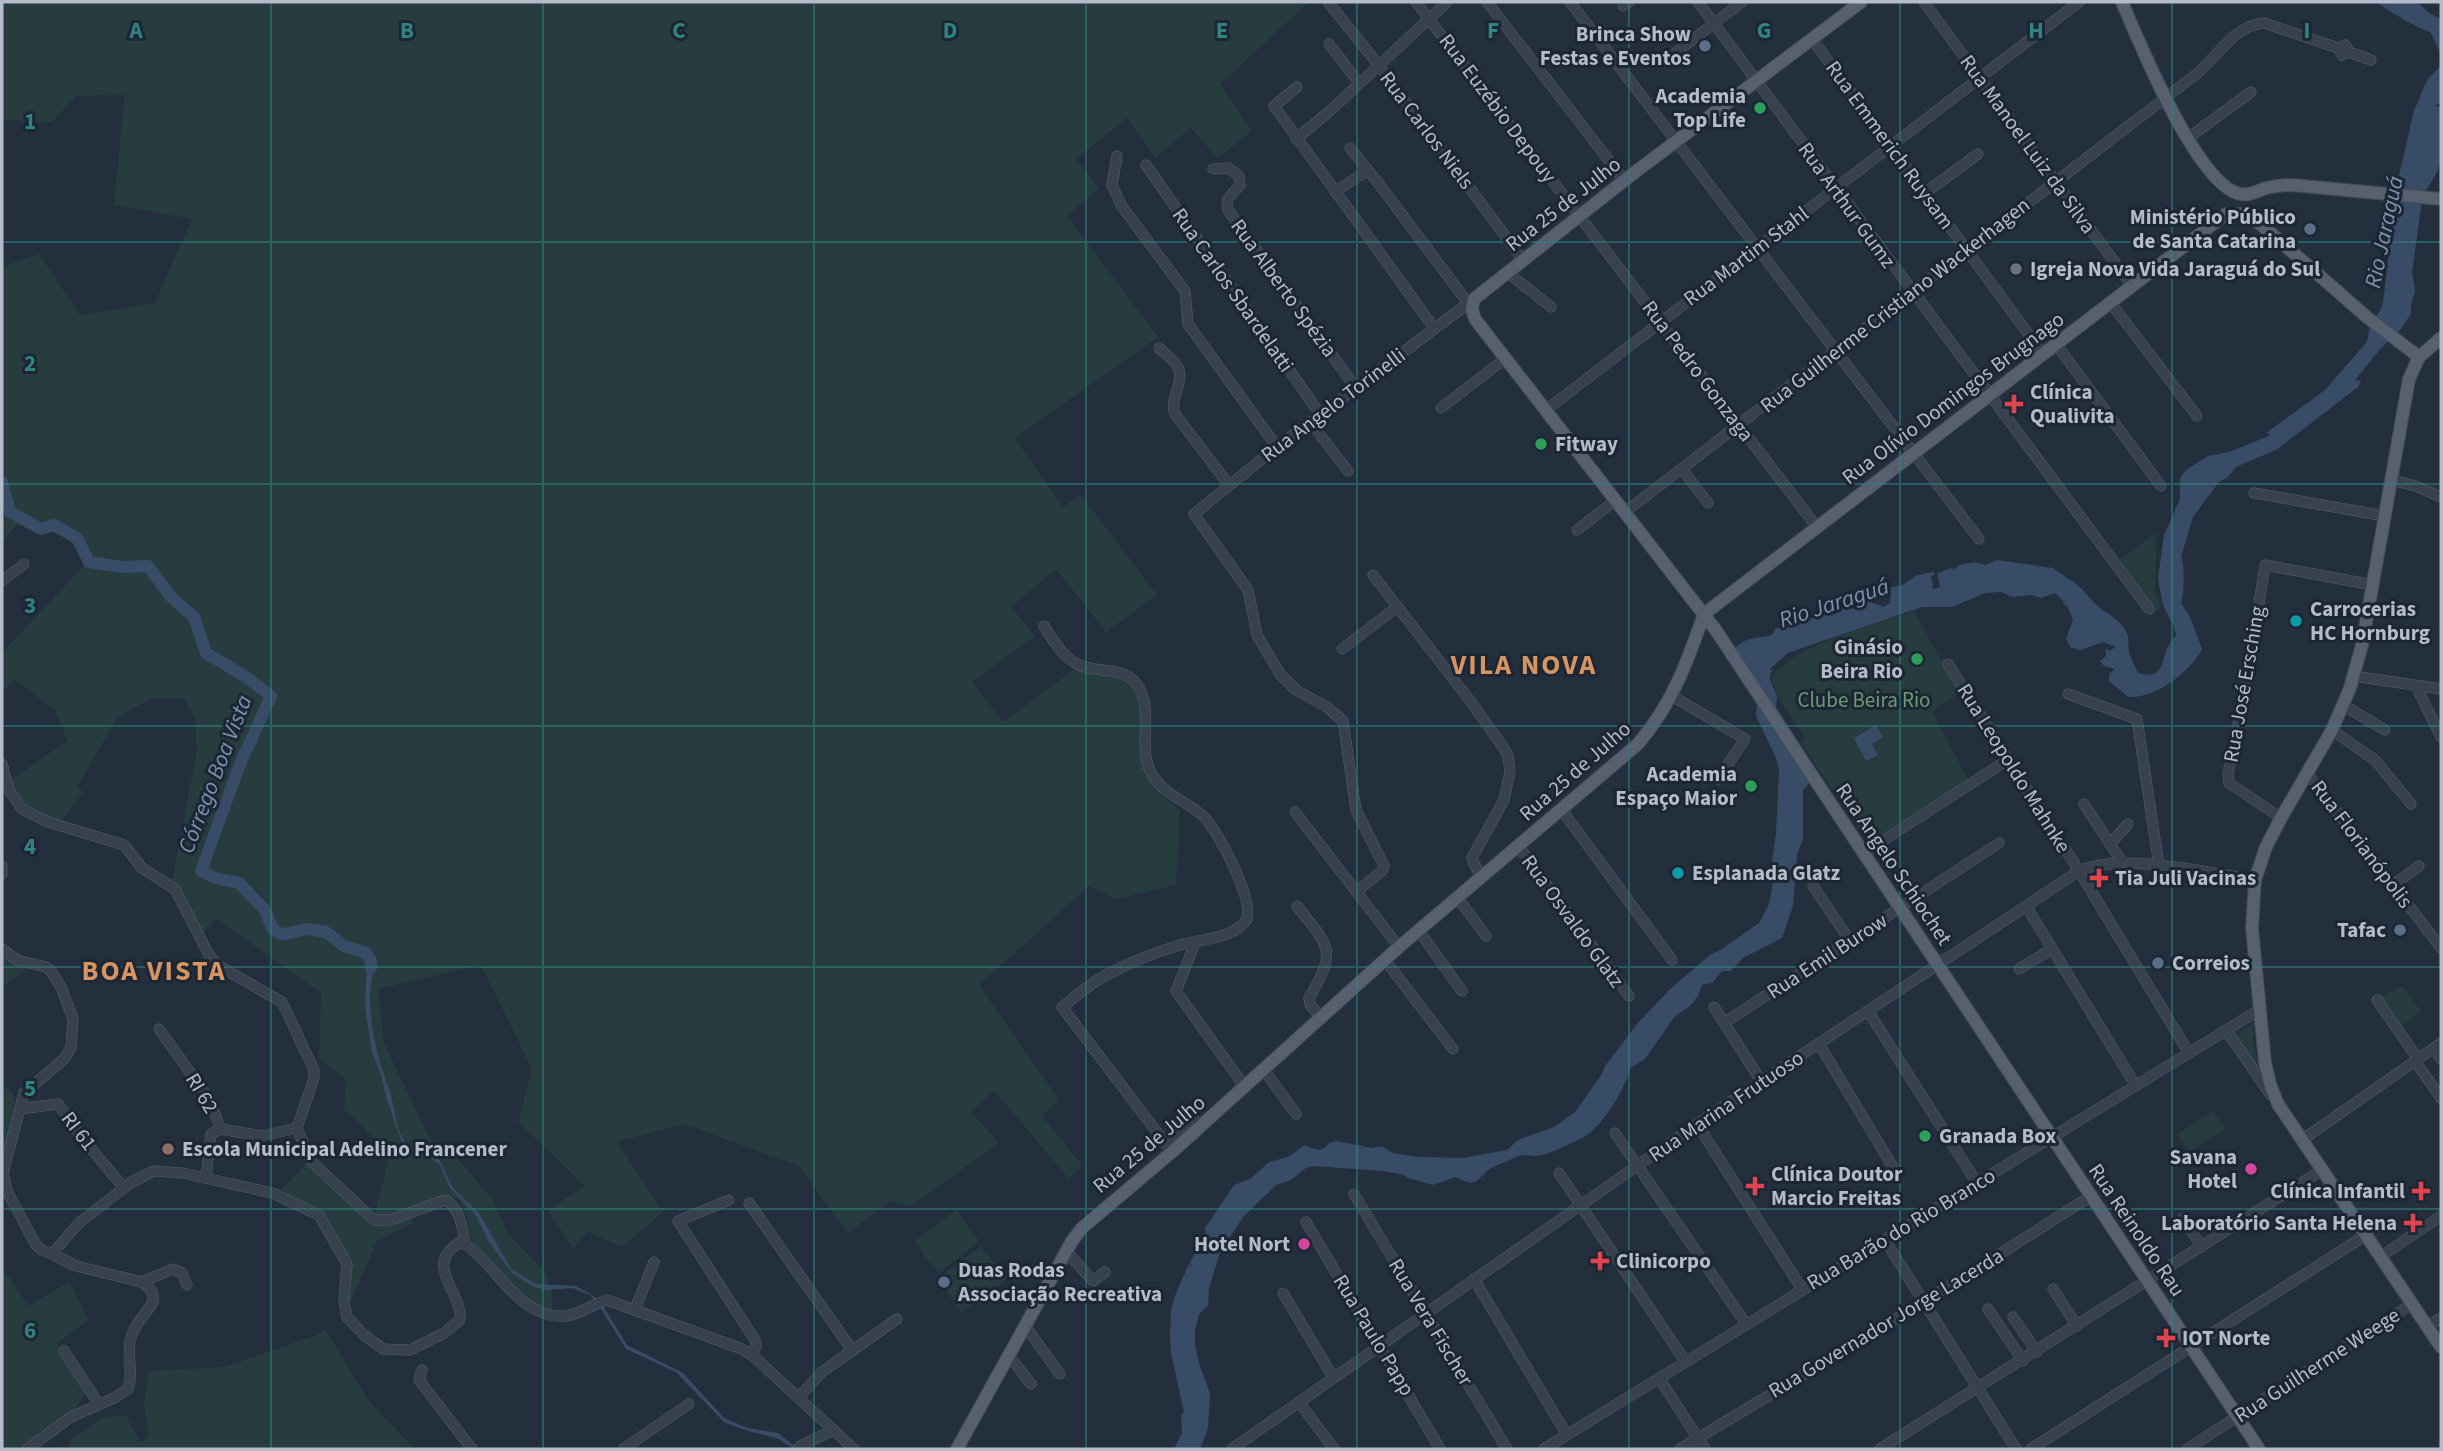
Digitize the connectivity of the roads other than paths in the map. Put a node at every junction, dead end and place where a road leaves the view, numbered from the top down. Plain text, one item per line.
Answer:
1 (1328, 2) edge
2 (1416, 2) edge
3 (1447, 2) edge
4 (1487, 2) edge
5 (1570, 2) edge
6 (1698, 2) edge
7 (1742, 2) edge
8 (1924, 2) edge
9 (2079, 2) edge
10 (2122, 2) edge
11 (1853, 4) edge
12 (1429, 19) junction
13 (1714, 23) junction
14 (1812, 39) junction
15 (1329, 44) dead end
16 (1666, 60) dead end
17 (2371, 60) dead end
18 (1379, 65) junction
19 (1979, 77) junction
20 (1756, 81) junction
21 (1360, 83) junction
22 (1297, 87) dead end
23 (2251, 92) dead end
24 (2165, 98) junction
25 (2188, 138) junction
26 (1296, 139) junction
27 (1676, 141) junction
28 (1890, 145) junction
29 (1350, 148) dead end
30 (1978, 154) dead end
31 (1117, 156) dead end
32 (1146, 165) dead end
33 (1213, 169) dead end
34 (1368, 170) junction
35 (1624, 180) junction
36 (2056, 182) junction
37 (2224, 187) junction
38 (1835, 188) junction
39 (2263, 189) junction
40 (1335, 192) junction
41 (1925, 193) junction
42 (2441, 200) edge
43 (2226, 214) junction
44 (1579, 215) junction
45 (2259, 223) junction
46 (1757, 248) junction
47 (1966, 250) junction
48 (1523, 260) junction
49 (1507, 272) junction
50 (2132, 286) junction
51 (1912, 292) junction
52 (1471, 301) junction
53 (2110, 302) junction
54 (1551, 307) dead end
55 (1660, 322) junction
56 (1434, 328) junction
57 (2441, 338) edge
58 (2056, 344) junction
59 (1158, 348) dead end
60 (1835, 350) junction
61 (2043, 354) junction
62 (1506, 358) junction
63 (2419, 358) junction
64 (1355, 387) junction
65 (1989, 395) junction
66 (1441, 408) dead end
67 (1546, 410) junction
68 (2197, 416) dead end
69 (1315, 418) junction
70 (1739, 425) junction
71 (1277, 447) junction
72 (1914, 452) junction
73 (1350, 469) dead end
74 (1682, 469) junction
75 (2392, 480) junction
76 (1228, 485) junction
77 (2161, 486) dead end
78 (2254, 493) dead end
79 (2441, 497) edge
80 (1616, 500) junction
81 (1708, 503) dead end
82 (1625, 512) junction
83 (2385, 516) junction
84 (1816, 526) junction
85 (1577, 530) dead end
86 (1979, 539) dead end
87 (24, 564) dead end
88 (1373, 575) dead end
89 (2, 581) edge
90 (2373, 585) junction
91 (1398, 607) junction
92 (2149, 609) dead end
93 (1703, 614) junction
94 (1044, 626) dead end
95 (1342, 649) dead end
96 (1948, 664) dead end
97 (2354, 676) junction
98 (2416, 686) junction
99 (2441, 689) edge
100 (2068, 694) dead end
101 (1672, 696) junction
102 (2343, 705) junction
103 (2332, 730) junction
104 (2385, 730) dead end
105 (2441, 737) edge
106 (2008, 759) junction
107 (2, 764) edge
108 (2307, 773) junction
109 (1718, 779) dead end
110 (2084, 804) dead end
111 (2411, 804) dead end
112 (1561, 809) junction
113 (1295, 812) dead end
114 (2281, 818) junction
115 (2128, 824) dead end
116 (1999, 843) dead end
117 (2110, 844) junction
118 (1518, 846) junction
119 (1864, 853) junction
120 (2122, 862) junction
121 (2, 866) edge
122 (2159, 866) junction
123 (2418, 866) dead end
124 (2079, 871) junction
125 (2, 874) edge
126 (1482, 877) junction
127 (2255, 880) junction
128 (2393, 885) junction
129 (1813, 886) dead end
130 (1357, 891) junction
131 (1457, 897) junction
132 (1297, 906) dead end
133 (2026, 906) junction
134 (1900, 908) junction
135 (1419, 931) junction
136 (1486, 936) dead end
137 (1850, 941) junction
138 (1196, 942) junction
139 (1399, 947) junction
140 (2441, 948) edge
141 (2, 949) edge
142 (2052, 949) junction
143 (1385, 960) junction
144 (1672, 960) dead end
145 (1937, 964) junction
146 (2019, 969) dead end
147 (1462, 991) dead end
148 (1629, 996) dead end
149 (2377, 1000) dead end
150 (1714, 1007) dead end
151 (2259, 1010) junction
152 (1868, 1011) junction
153 (1322, 1018) junction
154 (1724, 1023) junction
155 (159, 1029) dead end
156 (2226, 1030) junction
157 (1819, 1044) junction
158 (2437, 1045) edge
159 (1453, 1049) dead end
160 (2189, 1054) junction
161 (2441, 1059) edge
162 (2416, 1060) junction
163 (1264, 1070) junction
164 (1761, 1081) junction
165 (2136, 1086) junction
166 (1245, 1087) junction
167 (2441, 1098) edge
168 (2278, 1104) junction
169 (20, 1109) junction
170 (1296, 1114) dead end
171 (1194, 1119) dead end
172 (1697, 1124) junction
173 (297, 1128) junction
174 (220, 1129) junction
175 (1615, 1133) dead end
176 (2052, 1137) junction
177 (2302, 1140) junction
178 (1169, 1148) junction
179 (1637, 1166) junction
180 (1893, 1167) dead end
181 (2322, 1170) junction
182 (1559, 1173) dead end
183 (206, 1178) junction
184 (1977, 1183) junction
185 (124, 1188) junction
186 (1354, 1194) dead end
187 (2091, 1196) junction
188 (729, 1200) dead end
189 (749, 1203) dead end
190 (1581, 1205) junction
191 (2441, 1216) edge
192 (2183, 1218) dead end
193 (1306, 1222) dead end
194 (2366, 1235) junction
195 (1885, 1240) junction
196 (465, 1244) junction
197 (2202, 1247) junction
198 (1066, 1251) junction
199 (52, 1254) junction
200 (2380, 1256) junction
201 (654, 1262) dead end
202 (1105, 1272) dead end
203 (1474, 1279) junction
204 (142, 1282) junction
205 (2148, 1282) junction
206 (187, 1285) dead end
207 (1802, 1289) junction
208 (2053, 1289) dead end
209 (1283, 1293) dead end
210 (1924, 1302) junction
211 (2412, 1304) junction
212 (635, 1309) junction
213 (1988, 1309) dead end
214 (1426, 1313) junction
215 (2013, 1317) dead end
216 (2441, 1318) edge
217 (897, 1319) dead end
218 (1746, 1324) junction
219 (1025, 1326) junction
220 (2077, 1326) junction
221 (2427, 1326) junction
222 (1380, 1345) junction
223 (2191, 1346) junction
224 (2441, 1347) edge
225 (852, 1350) junction
226 (64, 1351) dead end
227 (2037, 1352) junction
228 (753, 1356) junction
229 (1009, 1356) junction
230 (1685, 1361) junction
231 (2022, 1361) junction
232 (422, 1370) dead end
233 (1060, 1374) dead end
234 (1333, 1377) junction
235 (1659, 1378) junction
236 (1031, 1384) dead end
237 (1978, 1388) junction
238 (799, 1397) junction
239 (1299, 1402) junction
240 (98, 1403) junction
241 (690, 1404) dead end
242 (2238, 1416) junction
243 (834, 1430) junction
244 (966, 1433) junction
245 (1567, 1435) junction
246 (1698, 1438) junction
247 (27, 1449) edge
248 (472, 1449) edge
249 (623, 1449) edge
250 (798, 1449) edge
251 (854, 1449) edge
252 (957, 1449) edge
253 (964, 1449) edge
254 (1232, 1449) edge
255 (1335, 1449) edge
256 (1440, 1449) edge
257 (1507, 1449) edge
258 (1544, 1449) edge
259 (1680, 1449) edge
260 (1705, 1449) edge
261 (1880, 1449) edge
262 (2016, 1449) edge
263 (2031, 1449) edge
264 (2187, 1449) edge
265 (2259, 1449) edge

1 - 18 street, Rua Carlos Niels
2 - 12 street, Rua Euzébio Depouy
3 - 12 street
4 - 35 street
5 - 27 street
6 - 13 street, Rua Arthur Gumz
7 - 13 street
8 - 19 street, Rua Manoel Luiz da Silva
9 - 19 street, Rua Martim Stahl
10 - 24 main road
11 - 14 main road, Rua 25 de Julho
12 - 18 street
12 - 44 street, Rua Euzébio Depouy
13 - 16 street
13 - 20 street, Rua Arthur Gumz
14 - 20 main road, Rua 25 de Julho
14 - 28 street, Rua Emmerich Ruysam
15 - 21 street
17 - 24 street, Rua Guilherme Cristiano Wackerhagen
18 - 21 street
18 - 48 street, Rua Carlos Niels
19 - 28 street, Rua Martim Stahl
19 - 36 street, Rua Manoel Luiz da Silva
20 - 27 main road, Rua 25 de Julho
20 - 38 street, Rua Arthur Gumz
21 - 26 street
22 - 26 street
23 - 25 street
24 - 25 main road
24 - 36 street, Rua Guilherme Cristiano Wackerhagen
25 - 37 main road
26 - 40 street
27 - 35 main road, Rua 25 de Julho
27 - 46 street
28 - 38 street, Rua Martim Stahl
28 - 41 street, Rua Emmerich Ruysam
29 - 34 street
30 - 41 street
31 - 71 street
32 - 69 street, Rua Carlos Sbardelatti
33 - 64 street, Rua Alberto Spézia
34 - 40 street
34 - 52 street
35 - 44 main road, Rua 25 de Julho
36 - 47 street, Rua Guilherme Cristiano Wackerhagen
36 - 50 street, Rua Manoel Luiz da Silva
37 - 39 main road
37 - 43 main road
38 - 46 street, Rua Martim Stahl
38 - 51 street, Rua Arthur Gumz
39 - 42 main road
39 - 45 main road
40 - 56 street
41 - 47 street, Rua Emmerich Ruysam
43 - 45 main road
43 - 50 main road, Rua Olívio Domingos Brugnago
44 - 48 main road, Rua 25 de Julho
44 - 55 street, Rua Pedro Gonzaga
45 - 63 main road
46 - 55 street, Rua Martim Stahl
46 - 60 street
47 - 51 street, Rua Guilherme Cristiano Wackerhagen
47 - 61 street, Rua Emmerich Ruysam
48 - 49 main road, Rua 25 de Julho
49 - 52 main road, Rua 25 de Julho
49 - 54 street
50 - 53 main road, Rua Olívio Domingos Brugnago
51 - 60 street, Rua Guilherme Cristiano Wackerhagen
51 - 65 street, Rua Arthur Gumz
52 - 56 street, Rua Angelo Torinelli
52 - 62 main road
53 - 58 main road, Rua Olívio Domingos Brugnago
53 - 68 street
55 - 67 street, Rua Martim Stahl
55 - 70 street, Rua Pedro Gonzaga
56 - 64 street, Rua Angelo Torinelli
57 - 63 main road
58 - 61 main road, Rua Olívio Domingos Brugnago
58 - 77 street
59 - 76 street
60 - 70 street, Rua Guilherme Cristiano Wackerhagen
60 - 72 street
61 - 65 main road, Rua Olívio Domingos Brugnago
62 - 66 street
62 - 67 main road
63 - 75 main road
64 - 69 street, Rua Angelo Torinelli
65 - 72 main road, Rua Olívio Domingos Brugnago
65 - 92 street, Rua Arthur Gumz
67 - 80 main road
69 - 71 street, Rua Angelo Torinelli
69 - 73 street, Rua Carlos Sbardelatti
70 - 74 street, Rua Guilherme Cristiano Wackerhagen
70 - 84 street, Rua Pedro Gonzaga
71 - 76 street, Rua Angelo Torinelli
72 - 84 main road, Rua Olívio Domingos Brugnago
72 - 86 street
74 - 81 street
74 - 82 street, Rua Guilherme Cristiano Wackerhagen
75 - 79 street
75 - 83 main road
76 - 130 street, Rua Angelo Torinelli
78 - 83 street
80 - 82 main road
80 - 85 street
82 - 93 main road
83 - 90 main road
84 - 93 main road, Rua Olívio Domingos Brugnago
87 - 89 street
88 - 91 street
90 - 97 main road
90 - 114 street, Rua José Ersching
91 - 95 street
91 - 126 street
93 - 101 main road, Rua 25 de Julho
93 - 119 main road, Rua Angelo Schiochet
94 - 138 street
96 - 106 street, Rua Leopoldo Mahnke
97 - 98 street
97 - 102 main road
98 - 99 street
98 - 105 street
100 - 122 street
101 - 109 street
101 - 112 main road, Rua 25 de Julho
102 - 103 main road
102 - 104 street
103 - 108 main road
103 - 111 street
106 - 119 street
106 - 124 street, Rua Leopoldo Mahnke
107 - 173 street
108 - 114 main road
108 - 128 street, Rua Florianópolis
110 - 117 street
112 - 118 main road, Rua 25 de Julho
112 - 144 street
113 - 130 street
114 - 127 main road
115 - 117 street
116 - 134 street, Rua Emil Burow
117 - 120 street
118 - 126 main road, Rua 25 de Julho
118 - 148 street, Rua Osvaldo Glatz
119 - 134 main road, Rua Angelo Schiochet
120 - 122 street, Rua Marina Frutuoso
120 - 124 street, Rua Marina Frutuoso
121 - 125 street
122 - 127 street, Rua Marina Frutuoso
123 - 128 street
124 - 133 street, Rua Marina Frutuoso
124 - 160 street, Rua Leopoldo Mahnke
126 - 131 main road, Rua 25 de Julho
127 - 151 main road
128 - 140 street, Rua Florianópolis
129 - 137 street
130 - 139 street
131 - 135 main road, Rua 25 de Julho
131 - 136 street
132 - 153 street
133 - 142 street
133 - 145 street, Rua Marina Frutuoso
134 - 137 street, Rua Emil Burow
134 - 145 main road, Rua Angelo Schiochet
135 - 139 main road, Rua 25 de Julho
135 - 147 street
137 - 154 street, Rua Emil Burow
138 - 166 street
138 - 178 street
139 - 143 main road, Rua 25 de Julho
141 - 169 street
142 - 146 street
142 - 165 street
143 - 153 main road, Rua 25 de Julho
143 - 159 street
145 - 152 street, Rua Marina Frutuoso
145 - 176 main road, Rua Angelo Schiochet
149 - 162 street
150 - 154 street
151 - 156 street, Rua Barão do Rio Branco
151 - 168 main road
152 - 157 street, Rua Marina Frutuoso
152 - 184 street
153 - 163 main road, Rua 25 de Julho
154 - 164 street
155 - 174 street, RI 62
156 - 160 street, Rua Barão do Rio Branco
156 - 168 street
157 - 164 street, Rua Marina Frutuoso
157 - 180 street
158 - 161 street
158 - 162 street
160 - 165 street, Rua Barão do Rio Branco
162 - 167 street
162 - 177 street
163 - 166 main road, Rua 25 de Julho
163 - 170 street
164 - 172 street, Rua Marina Frutuoso
165 - 176 street, Rua Barão do Rio Branco
166 - 178 main road, Rua 25 de Julho
168 - 177 main road
169 - 185 street, RI 61
169 - 199 street
171 - 178 street
172 - 179 street, Rua Marina Frutuoso
172 - 207 street
173 - 174 street, RI 62
173 - 196 street
174 - 183 street
175 - 179 street
176 - 184 street, Rua Barão do Rio Branco
176 - 187 main road, Rua Reinoldo Rau
177 - 181 main road
178 - 198 main road, Rua 25 de Julho
179 - 190 street, Rua Marina Frutuoso
179 - 218 street
181 - 194 main road
181 - 197 street
182 - 190 street
183 - 185 street
183 - 196 street
184 - 195 street, Rua Barão do Rio Branco
185 - 199 street
186 - 214 street, Rua Vera Fischer
187 - 205 main road, Rua Reinoldo Rau
187 - 210 street, Rua Governador Jorge Lacerda
188 - 228 street
189 - 225 street
190 - 203 street, Rua Marina Frutuoso
190 - 230 street
191 - 200 street
192 - 197 street
193 - 222 street, Rua Paulo Papp
194 - 200 main road
194 - 223 street
195 - 207 street, Rua Barão do Rio Branco
195 - 210 street
196 - 212 street
197 - 205 street
198 - 202 street
198 - 219 main road, Rua 25 de Julho
199 - 204 street
200 - 211 main road
201 - 212 street
203 - 214 street, Rua Marina Frutuoso
203 - 245 street
204 - 206 street
204 - 240 street
205 - 220 street
205 - 223 main road, Rua Reinoldo Rau
207 - 218 street, Rua Barão do Rio Branco
208 - 220 street
209 - 234 street
210 - 237 street
210 - 246 street, Rua Governador Jorge Lacerda
211 - 221 main road
211 - 242 street, Rua Guilherme Weege
212 - 228 street
213 - 231 street
214 - 222 street, Rua Marina Frutuoso
214 - 257 street, Rua Vera Fischer
215 - 227 street
216 - 221 street
217 - 225 street
218 - 230 street, Rua Barão do Rio Branco
219 - 229 main road, Rua 25 de Julho
219 - 233 street
220 - 227 street
221 - 224 main road
222 - 234 street, Rua Marina Frutuoso
222 - 256 street, Rua Paulo Papp
223 - 242 main road, Rua Reinoldo Rau
223 - 263 street
225 - 238 street
226 - 240 street
227 - 231 street
228 - 238 street
229 - 236 street
229 - 244 main road, Rua 25 de Julho
230 - 235 street, Rua Barão do Rio Branco
231 - 237 street
232 - 248 street
234 - 239 street, Rua Marina Frutuoso
235 - 245 street, Rua Barão do Rio Branco
235 - 246 street
237 - 261 street
237 - 262 street
238 - 243 street
239 - 254 street, Rua Marina Frutuoso
239 - 255 street
240 - 247 street
241 - 249 street
242 - 264 street, Rua Guilherme Weege
242 - 265 main road, Rua Reinoldo Rau
243 - 250 street
243 - 251 street
244 - 252 main road, Rua 25 de Julho
244 - 253 main road
245 - 258 street, Rua Barão do Rio Branco
246 - 259 street, Rua Governador Jorge Lacerda
246 - 260 street

